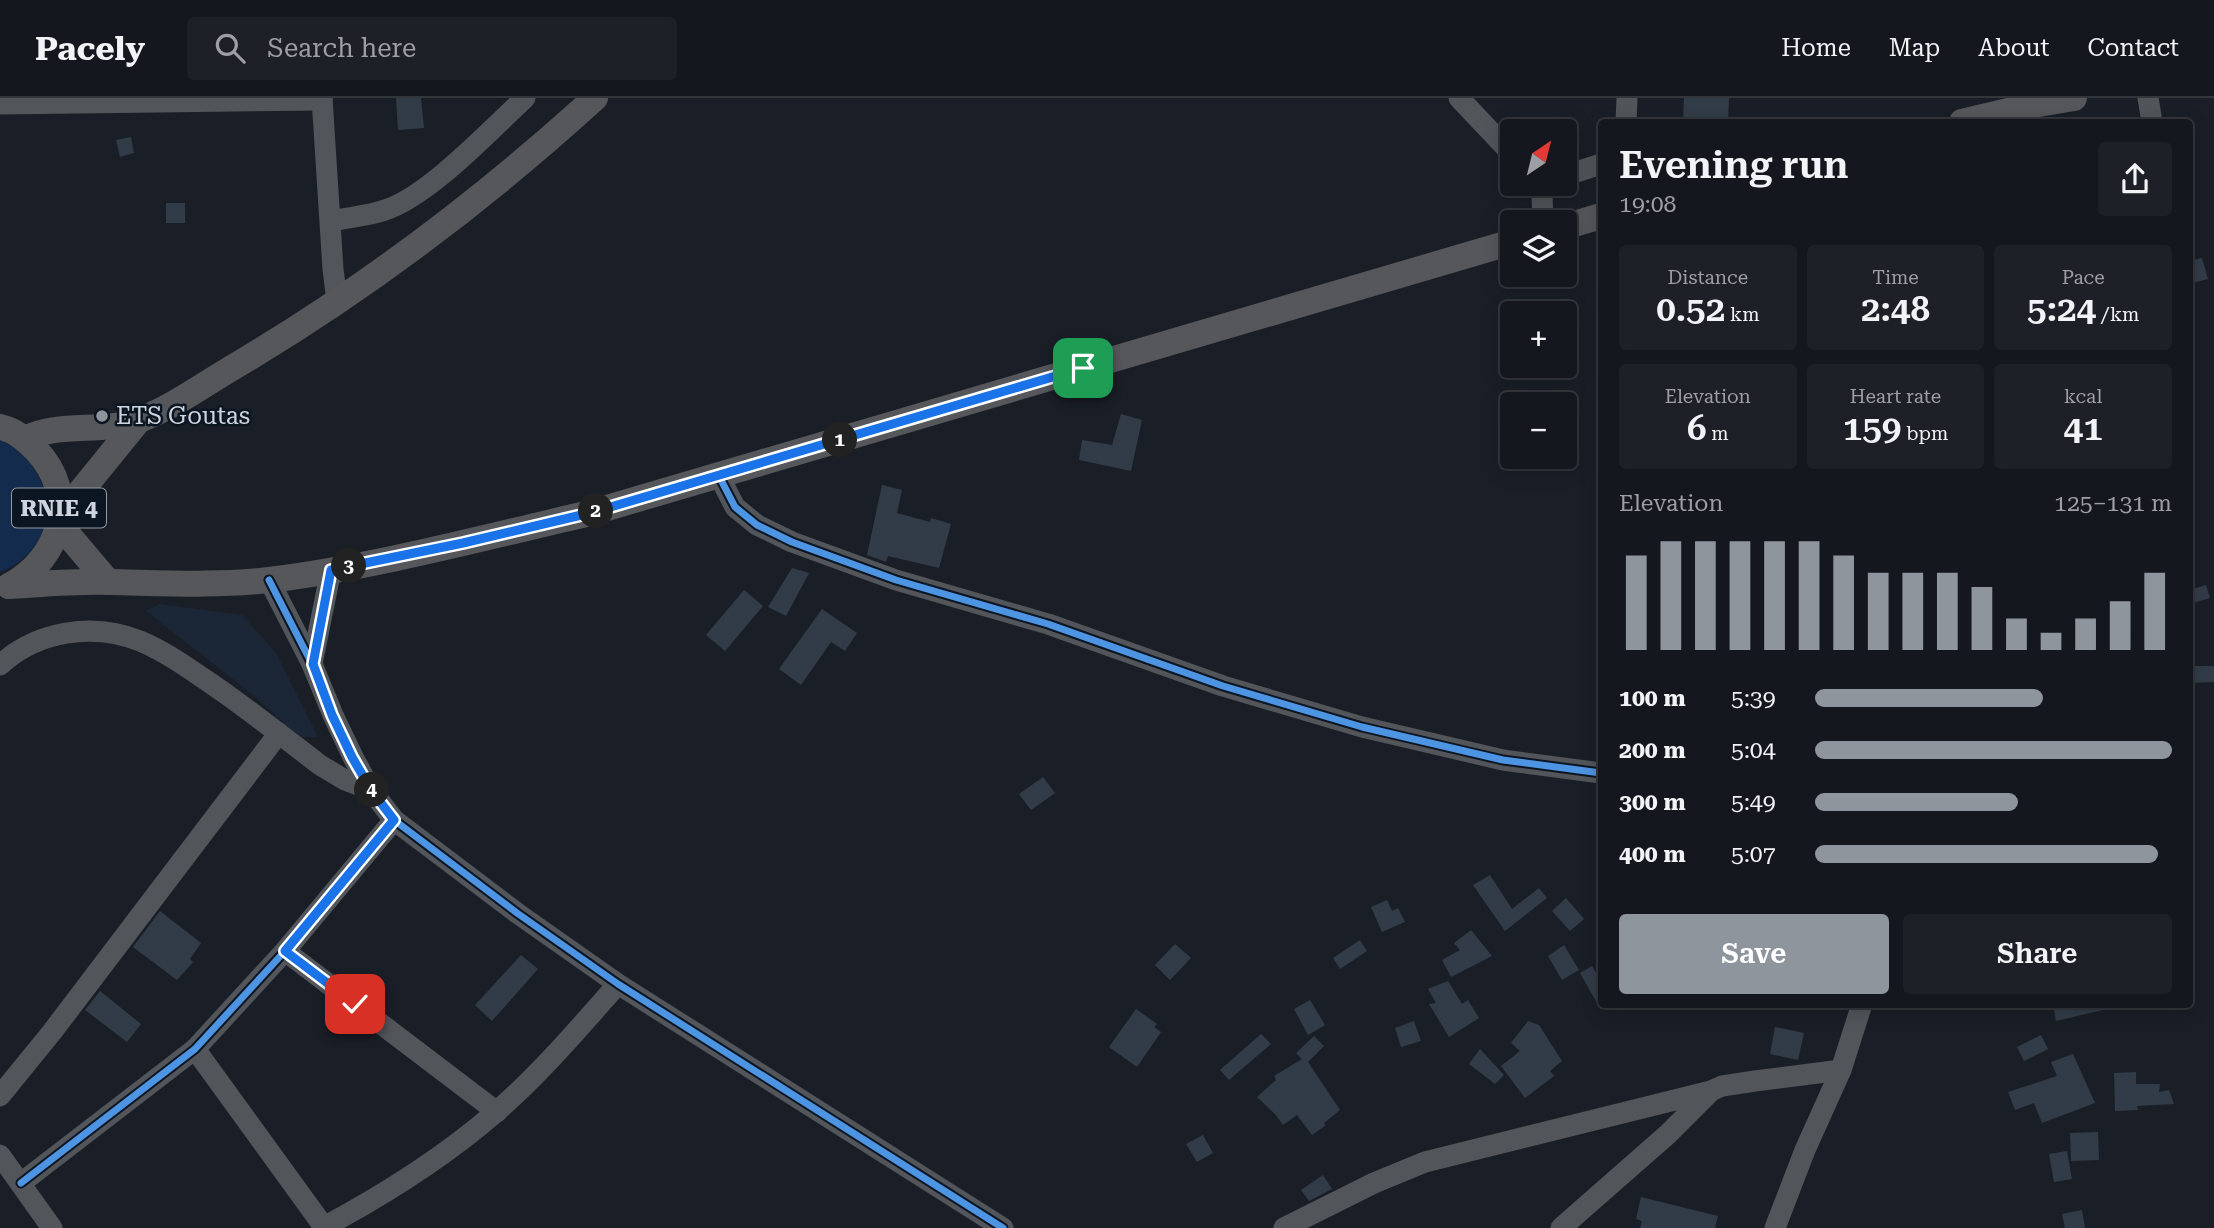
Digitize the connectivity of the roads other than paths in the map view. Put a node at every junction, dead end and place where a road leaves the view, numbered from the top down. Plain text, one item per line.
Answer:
1 (525, 98) edge
2 (595, 98) edge
3 (1458, 98) edge
4 (1627, 98) edge
5 (2074, 98) edge
6 (2148, 98) edge
7 (322, 99) edge
8 (0, 104) edge
9 (1626, 119) edge
10 (1975, 119) edge
11 (2152, 119) edge
12 (1500, 141) edge
13 (1598, 165) edge
14 (1577, 172) edge
15 (1598, 217) edge
16 (332, 221) junction
17 (1577, 223) edge
18 (1500, 246) edge
19 (337, 301) junction
20 (138, 421) junction
21 (0, 427) edge
22 (25, 439) junction
23 (719, 476) junction
24 (59, 520) junction
25 (331, 570) junction
26 (269, 580) junction
27 (108, 582) junction
28 (5, 587) edge
29 (313, 664) junction
30 (0, 665) edge
31 (279, 733) junction
32 (1598, 773) edge
33 (371, 790) junction
34 (394, 820) junction
35 (285, 951) junction
36 (618, 984) junction
37 (1861, 1008) edge
38 (195, 1049) junction
39 (1841, 1070) junction
40 (1711, 1091) junction
41 (0, 1096) edge
42 (497, 1112) junction
43 (0, 1155) edge
44 (21, 1183) junction
45 (323, 1227) edge
46 (52, 1228) edge
47 (1003, 1228) edge
48 (1284, 1228) edge
49 (1561, 1228) edge
50 (1775, 1228) edge

1 - 16 street
2 - 19 main road
3 - 12 street
4 - 9 street
5 - 10 main road
6 - 11 street
7 - 8 street
7 - 16 street
13 - 14 street
15 - 17 main road
16 - 19 street
18 - 23 main road, RNIE 4
19 - 20 main road
20 - 22 main road
20 - 24 main road
21 - 22 main road, RNIE 4
22 - 24 main road, RNIE 4
23 - 25 main road, RNIE 4
23 - 32 street
24 - 27 main road, RNIE 4
24 - 28 main road, RNIE 4
25 - 26 main road, RNIE 4
25 - 29 street
26 - 27 main road, RNIE 4
26 - 29 street
27 - 28 main road, RNIE 4
29 - 33 street
30 - 31 street
31 - 33 street
31 - 41 street
33 - 34 street
34 - 35 street
34 - 36 street
35 - 38 street
35 - 42 street
36 - 42 street
36 - 47 street
37 - 39 street
38 - 44 street
38 - 45 street
39 - 40 street
39 - 50 street
40 - 48 street
40 - 49 street
42 - 45 street
43 - 44 street
44 - 46 street

